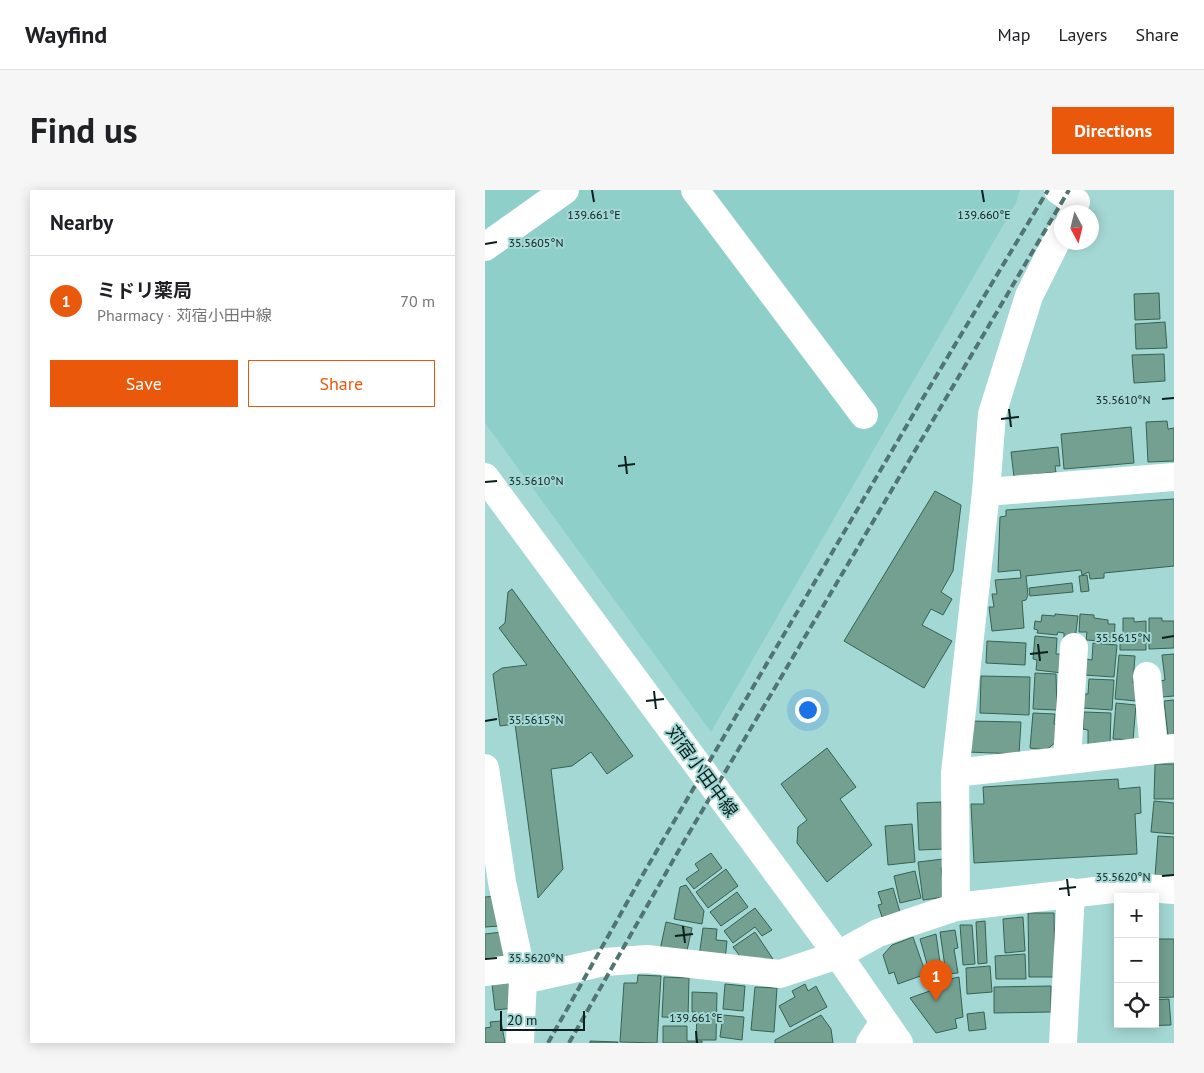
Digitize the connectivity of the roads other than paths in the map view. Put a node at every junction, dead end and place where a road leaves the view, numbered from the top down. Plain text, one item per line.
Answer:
1 (565, 190) edge
2 (695, 190) edge
3 (1058, 190) edge
4 (1074, 205) edge
5 (1054, 246) edge
6 (485, 247) edge
7 (864, 415) dead end
8 (1174, 477) edge
9 (489, 488) edge
10 (986, 492) junction
11 (1074, 648) dead end
12 (1147, 676) dead end
13 (1164, 749) edge
14 (1067, 760) junction
15 (485, 768) edge
16 (955, 773) junction
17 (1174, 890) edge
18 (1071, 892) junction
19 (955, 907) junction
20 (838, 954) junction
21 (485, 972) edge
22 (522, 974) junction
23 (884, 1036) edge
24 (520, 1043) edge
25 (1063, 1043) edge

1 - 6 street
2 - 7 street
3 - 4 street
5 - 10 street
8 - 10 street
9 - 20 street, 苅宿小田中線
10 - 16 street
11 - 14 street
12 - 13 street
13 - 14 street
14 - 16 street
15 - 22 street
16 - 19 street
17 - 18 street
18 - 19 street
18 - 25 street
19 - 20 street
20 - 22 street
20 - 23 street, 苅宿小田中線
21 - 22 street
22 - 24 street

